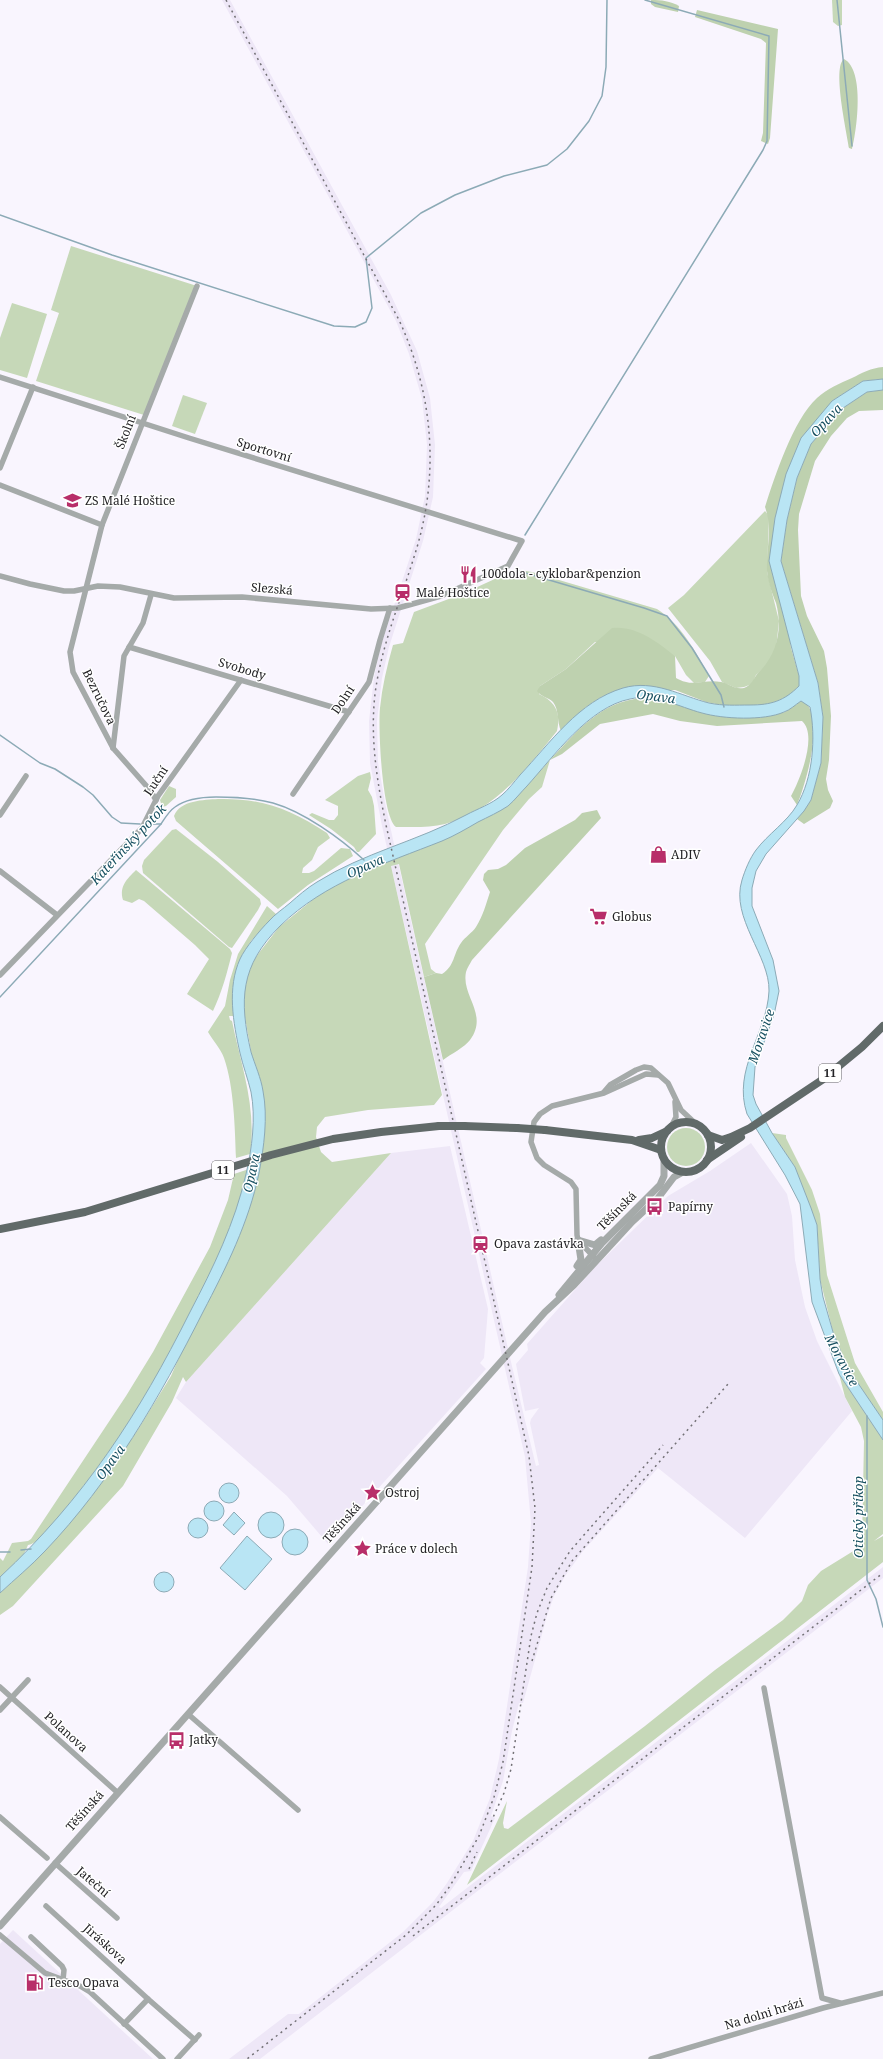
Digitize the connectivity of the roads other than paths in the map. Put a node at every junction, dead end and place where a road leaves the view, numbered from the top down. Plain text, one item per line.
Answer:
1 (196, 286) dead end
2 (0, 377) edge
3 (33, 387) junction
4 (141, 422) junction
5 (0, 468) edge
6 (0, 485) edge
7 (102, 525) junction
8 (522, 541) joint
9 (0, 576) edge
10 (85, 588) junction
11 (151, 595) junction
12 (390, 608) junction
13 (129, 647) junction
14 (241, 680) junction
15 (349, 712) junction
16 (113, 748) junction
17 (26, 776) dead end
18 (293, 794) dead end
19 (156, 800) junction
20 (0, 814) edge
21 (0, 871) edge
22 (57, 915) junction
23 (0, 975) edge
24 (883, 1026) edge
25 (674, 1098) junction
26 (696, 1124) junction
27 (750, 1128) junction
28 (669, 1129) junction
29 (708, 1135) junction
30 (632, 1140) junction
31 (661, 1150) junction
32 (664, 1159) junction
33 (707, 1160) junction
34 (683, 1172) junction
35 (645, 1199) junction
36 (0, 1229) edge
37 (578, 1240) junction
38 (594, 1257) junction
39 (555, 1299) junction
40 (545, 1312) junction
41 (28, 1680) dead end
42 (0, 1687) edge
43 (764, 1688) dead end
44 (11, 1698) junction
45 (0, 1710) edge
46 (188, 1714) junction
47 (118, 1793) junction
48 (298, 1810) dead end
49 (0, 1817) edge
50 (47, 1858) dead end
51 (55, 1863) junction
52 (46, 1906) dead end
53 (117, 1918) dead end
54 (0, 1926) edge
55 (0, 1934) edge
56 (31, 1937) dead end
57 (63, 1980) junction
58 (883, 1993) edge
59 (148, 1999) junction
60 (840, 2003) junction
61 (124, 2024) junction
62 (199, 2035) dead end
63 (195, 2040) junction
64 (163, 2059) edge
65 (177, 2059) edge
66 (651, 2059) edge

1 - 4 street, Školní
2 - 3 street, Sportovní
3 - 4 street, Sportovní
3 - 5 street
4 - 7 street, Školní
4 - 8 street, Sportovní
6 - 7 street
7 - 10 street, Školní
8 - 12 street, Slezská
9 - 10 street, Slezská
10 - 11 street, Slezská
10 - 16 street, Bezručova
11 - 12 street, Slezská
11 - 13 street
12 - 15 street, Dolní
13 - 14 street, Svobody
13 - 16 street
14 - 15 street, Svobody
14 - 19 street, Luční
15 - 18 street, Dolní
16 - 19 street, Bezručova
17 - 20 street
19 - 22 street, Luční
21 - 22 street
22 - 23 street, Luční
24 - 27 main road, 11
25 - 26 street
25 - 28 street
25 - 37 street
26 - 28 main road
26 - 29 main road
27 - 29 main road, 11
27 - 33 main road, 11
28 - 30 main road, 11
28 - 31 main road
29 - 33 main road
30 - 31 main road, 11
30 - 36 main road, 11, bridge
31 - 32 main road, Těšínská
32 - 34 main road
32 - 35 street, Těšínská
33 - 34 main road, Těšínská
34 - 38 street, Těšínská
35 - 37 street
35 - 38 street, Těšínská
37 - 38 street
37 - 39 street
38 - 39 street, Těšínská
38 - 40 street, Těšínská
39 - 40 street, Těšínská
40 - 46 street, Těšínská
41 - 44 street
42 - 44 street, Polanova
43 - 60 street
44 - 45 street
44 - 47 street, Polanova
46 - 47 street, Těšínská
46 - 48 street
47 - 51 street, Těšínská
49 - 50 street
51 - 53 street, Jateční
51 - 54 street, Těšínská
52 - 59 street, Jiráskova
55 - 57 street
56 - 57 street
57 - 61 street
58 - 60 street, Na dolni hrázi
59 - 61 street
59 - 63 street, Jiráskova
60 - 66 street, Na dolni hrázi
61 - 64 street
62 - 63 street
63 - 65 street

